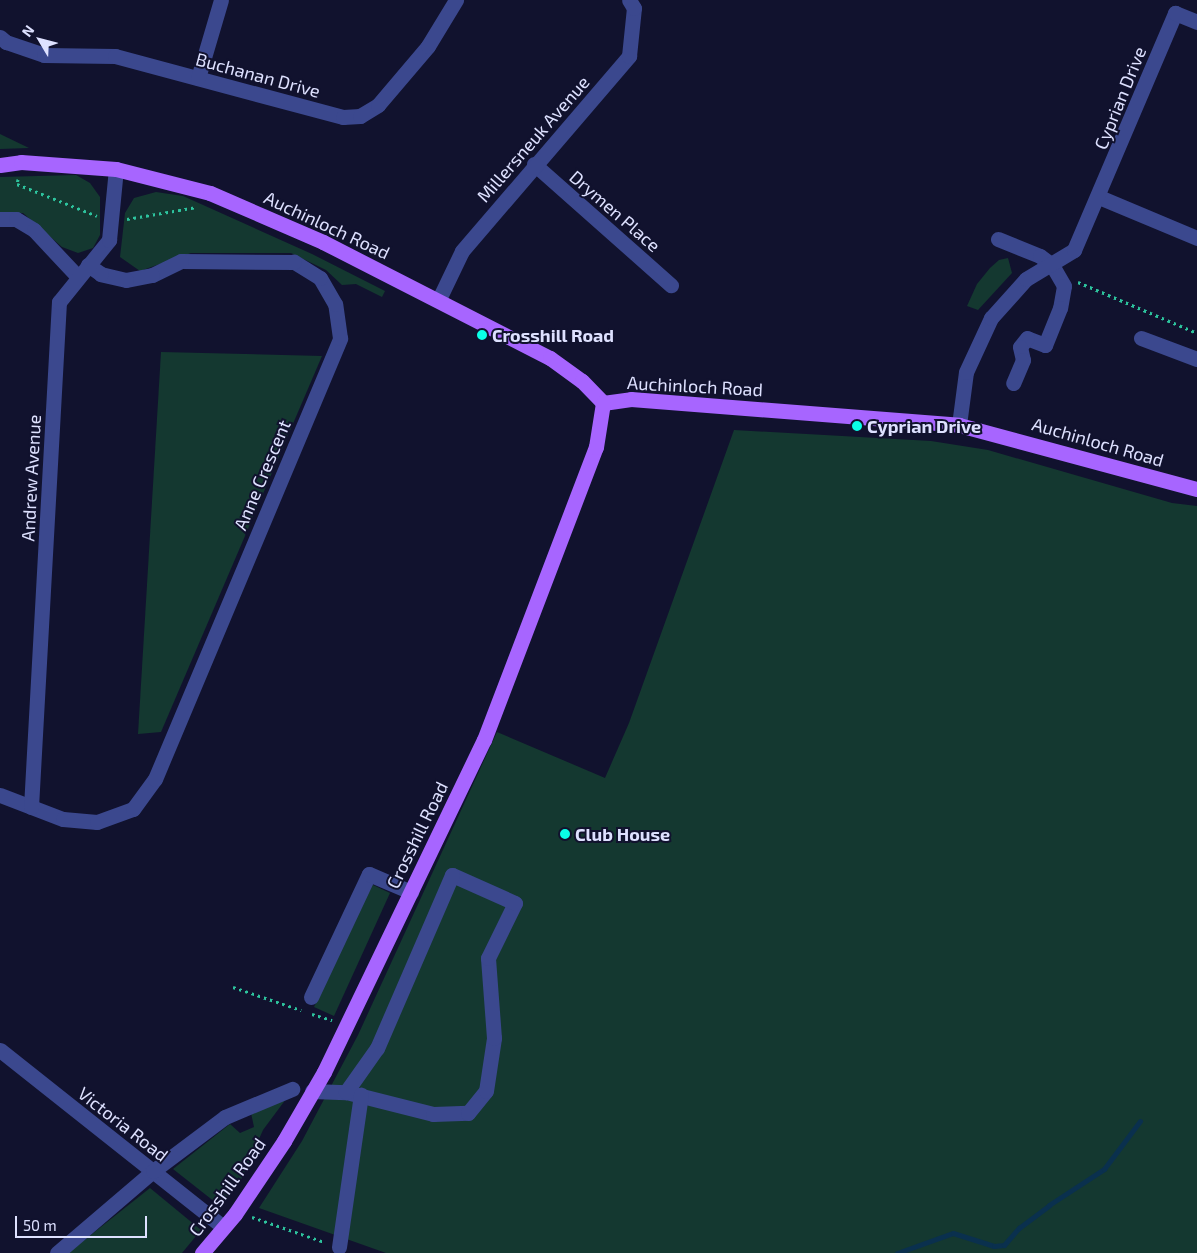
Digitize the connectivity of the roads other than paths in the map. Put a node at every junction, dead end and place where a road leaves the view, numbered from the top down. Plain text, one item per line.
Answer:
1 (221, 0) edge
2 (456, 0) edge
3 (629, 0) edge
4 (1175, 6) edge
5 (1197, 22) edge
6 (0, 37) edge
7 (198, 78) junction
8 (534, 164) junction
9 (0, 165) edge
10 (116, 169) junction
11 (1099, 197) junction
12 (0, 219) edge
13 (1197, 238) edge
14 (998, 239) dead end
15 (1057, 262) junction
16 (88, 265) junction
17 (78, 277) junction
18 (671, 285) dead end
19 (439, 299) junction
20 (1142, 338) dead end
21 (1197, 358) edge
22 (1013, 383) dead end
23 (603, 403) junction
24 (959, 424) junction
25 (1197, 489) edge
26 (0, 796) edge
27 (31, 807) junction
28 (411, 892) junction
29 (311, 997) dead end
30 (0, 1050) edge
31 (292, 1089) dead end
32 (312, 1091) junction
33 (353, 1094) junction
34 (153, 1171) junction
35 (223, 1228) junction
36 (339, 1247) road end
37 (57, 1253) edge
38 (202, 1253) edge

1 - 7 street
2 - 7 street, Buchanan Drive
3 - 8 street, Millersneuk Avenue
4 - 5 street, Cyprian Drive
4 - 11 street, Cyprian Drive
6 - 7 street, Buchanan Drive
8 - 18 street, Drymen Place
8 - 19 street, Millersneuk Avenue
9 - 10 main road, Auchinloch Road
10 - 16 street, Andrew Avenue
10 - 19 main road, Auchinloch Road
11 - 13 street
11 - 15 street, Cyprian Drive
12 - 17 street
14 - 15 street
15 - 22 street
15 - 24 street, Cyprian Drive
16 - 17 street, Andrew Avenue
16 - 27 street, Anne Crescent
17 - 27 street, Andrew Avenue
19 - 23 main road, Auchinloch Road
20 - 21 street
23 - 24 main road, Auchinloch Road
23 - 28 main road, Crosshill Road
24 - 25 main road, Auchinloch Road
26 - 27 street, Anne Crescent
28 - 29 street
28 - 32 main road, Crosshill Road
30 - 34 street, Victoria Road
31 - 34 street, Crosshill Road
32 - 33 street
32 - 35 main road, Crosshill Road
33 - 33 street
33 - 36 street
34 - 35 street, Victoria Road
34 - 37 street, Crosshill Road
35 - 38 main road, Crosshill Road

